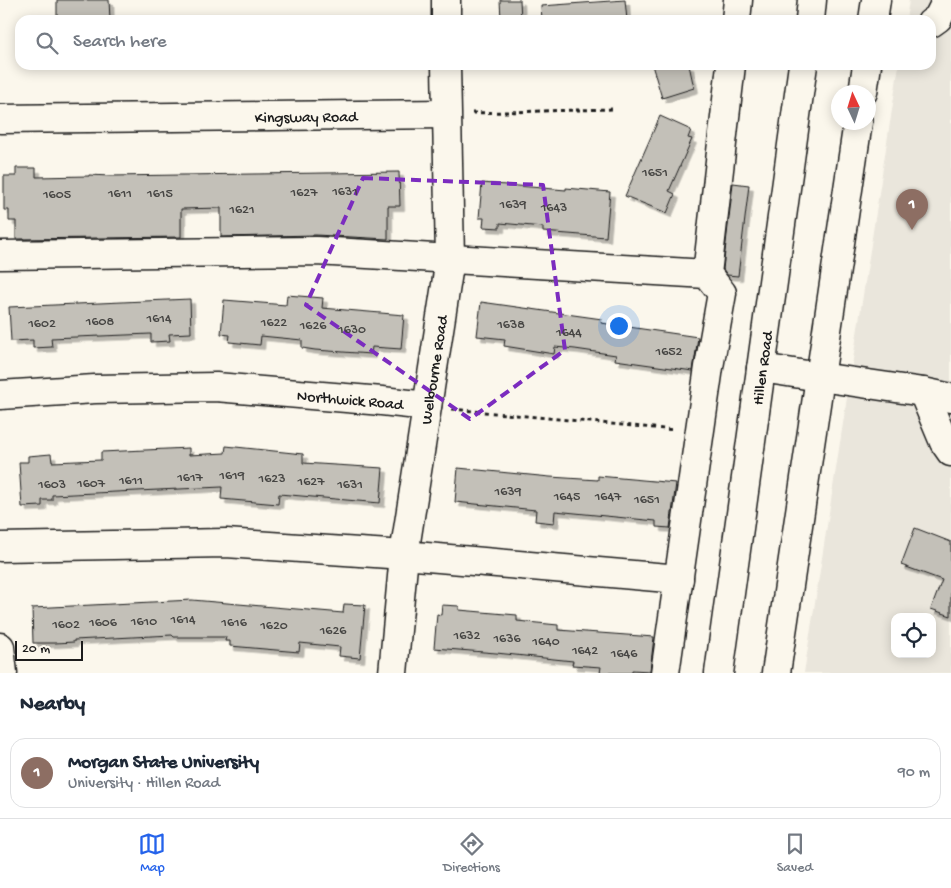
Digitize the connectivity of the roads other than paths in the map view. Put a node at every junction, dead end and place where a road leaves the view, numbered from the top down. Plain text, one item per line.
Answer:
1 (446, 0) edge
2 (738, 0) edge
3 (812, 0) edge
4 (876, 0) edge
5 (947, 0) edge
6 (446, 15) edge
7 (736, 15) edge
8 (810, 15) edge
9 (874, 15) edge
10 (936, 19) edge
11 (446, 70) edge
12 (730, 70) edge
13 (802, 70) edge
14 (866, 70) edge
15 (864, 85) edge
16 (446, 114) junction
17 (0, 119) edge
18 (857, 130) edge
19 (0, 255) edge
20 (450, 259) junction
21 (707, 274) junction
22 (761, 368) junction
23 (820, 377) junction
24 (923, 392) junction
25 (0, 395) edge
26 (951, 398) edge
27 (427, 406) junction
28 (951, 452) edge
29 (0, 547) edge
30 (404, 555) junction
31 (679, 578) junction
32 (0, 647) edge
33 (3, 673) edge
34 (393, 673) edge
35 (665, 673) edge
36 (719, 673) edge
37 (776, 673) edge

1 - 6 street
2 - 7 street
3 - 8 street
4 - 9 street
5 - 10 street
11 - 16 street, Welbourne Road
12 - 21 street
13 - 22 street, Hillen Road
14 - 15 street
16 - 17 street, Kingsway Road
16 - 20 street, Welbourne Road
18 - 23 street
19 - 20 street
20 - 21 street
20 - 27 street, Welbourne Road
21 - 31 street
22 - 23 street
22 - 36 street, Hillen Road
23 - 24 street
23 - 37 street
24 - 26 street
24 - 28 street
25 - 27 street, Northwick Road
27 - 30 street, Welbourne Road
29 - 30 street
30 - 31 street
30 - 34 street, Welbourne Road
31 - 35 street
32 - 33 street

